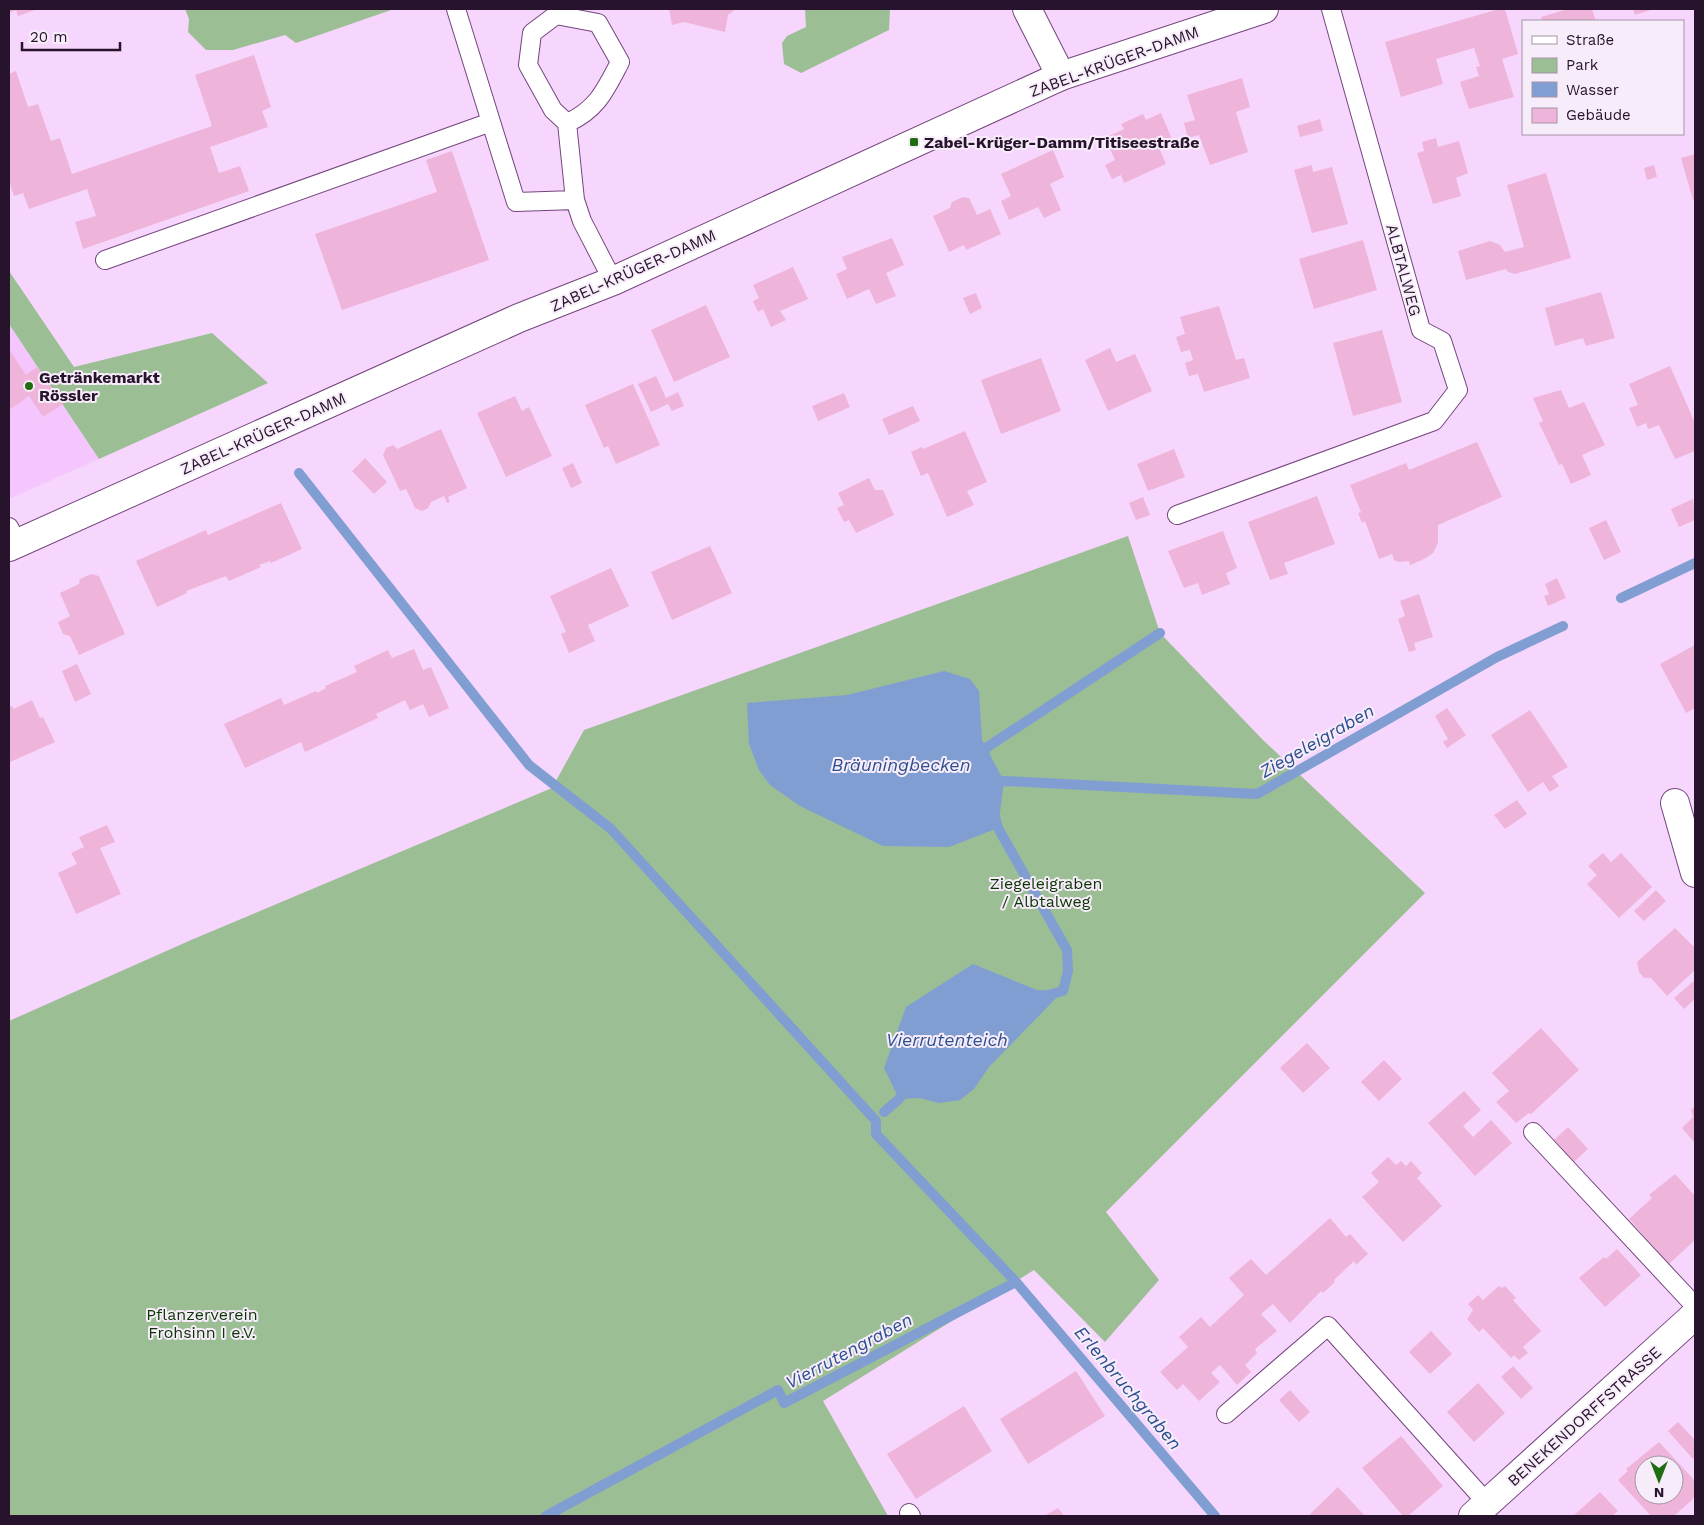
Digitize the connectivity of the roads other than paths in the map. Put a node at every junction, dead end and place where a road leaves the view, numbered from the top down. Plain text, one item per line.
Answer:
1 (456, 9) edge
2 (1027, 9) edge
3 (1264, 9) edge
4 (1331, 9) edge
5 (1061, 76) junction
6 (491, 122) junction
7 (567, 122) junction
8 (576, 200) junction
9 (105, 260) dead end
10 (613, 281) junction
11 (1177, 516) dead end
12 (12, 539) edge
13 (1675, 803) dead end
14 (1695, 873) edge
15 (1533, 1132) dead end
16 (1695, 1306) edge
17 (1695, 1315) edge
18 (1226, 1414) dead end
19 (1480, 1510) edge

1 - 6 lane
2 - 5 street
3 - 5 street, ZABEL-KRÜGER-DAMM
4 - 11 lane, ALBTALWEG
5 - 10 street, ZABEL-KRÜGER-DAMM
6 - 8 lane
6 - 9 lane
7 - 7 lane
7 - 8 lane
8 - 10 lane
10 - 12 street, ZABEL-KRÜGER-DAMM
13 - 14 street
15 - 16 lane
17 - 19 street, BENEKENDORFFSTRASSE
18 - 19 lane

